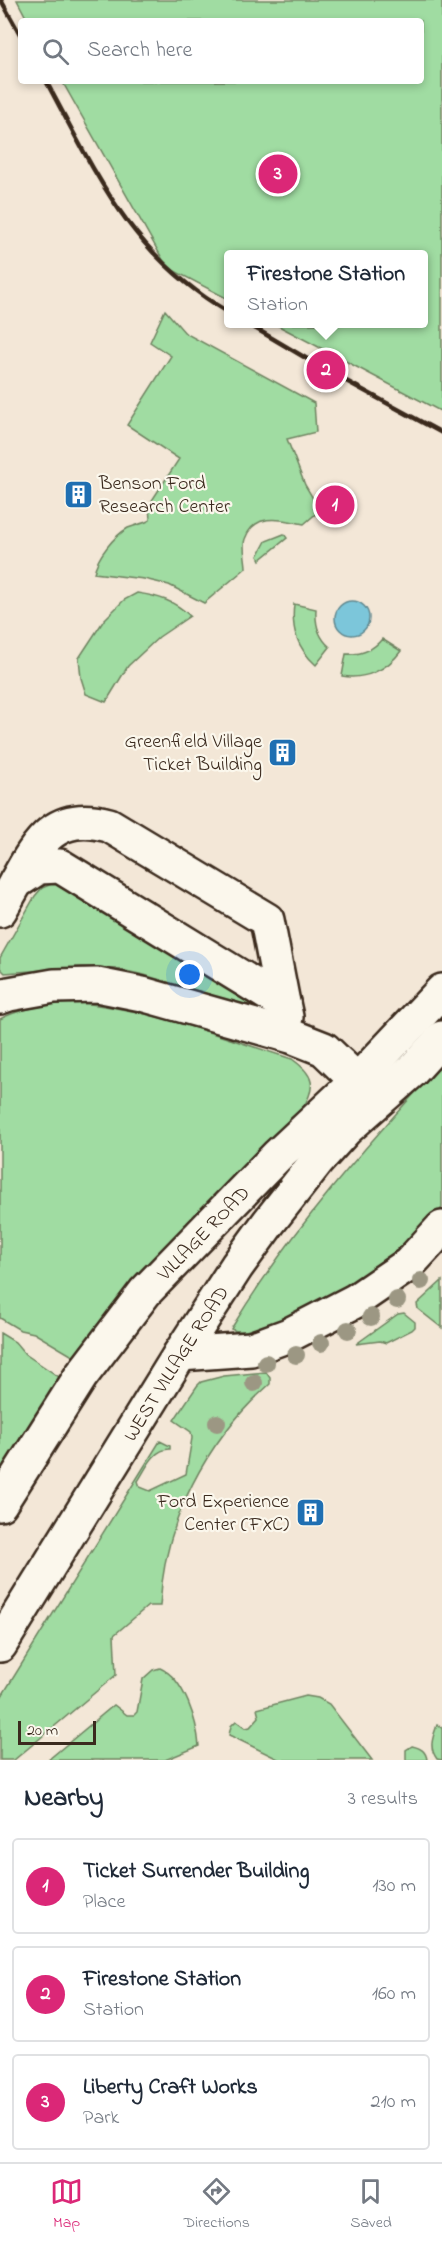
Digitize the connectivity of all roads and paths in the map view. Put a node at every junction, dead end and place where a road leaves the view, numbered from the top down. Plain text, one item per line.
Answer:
1 (16, 882) junction
2 (0, 910) edge
3 (442, 991) edge
4 (0, 997) edge
5 (283, 1003) junction
6 (291, 1036) junction
7 (442, 1038) edge
8 (367, 1090) junction
9 (442, 1228) edge
10 (180, 1354) junction
11 (0, 1504) edge
12 (0, 1646) edge

1 - 2 street
1 - 5 street
1 - 5 street
3 - 8 street, VILLAGE ROAD
4 - 6 street
5 - 6 street
6 - 8 street
7 - 8 street, VILLAGE ROAD
8 - 10 street, WEST VILLAGE ROAD
8 - 11 street, VILLAGE ROAD
9 - 10 street
10 - 12 street, WEST VILLAGE ROAD

